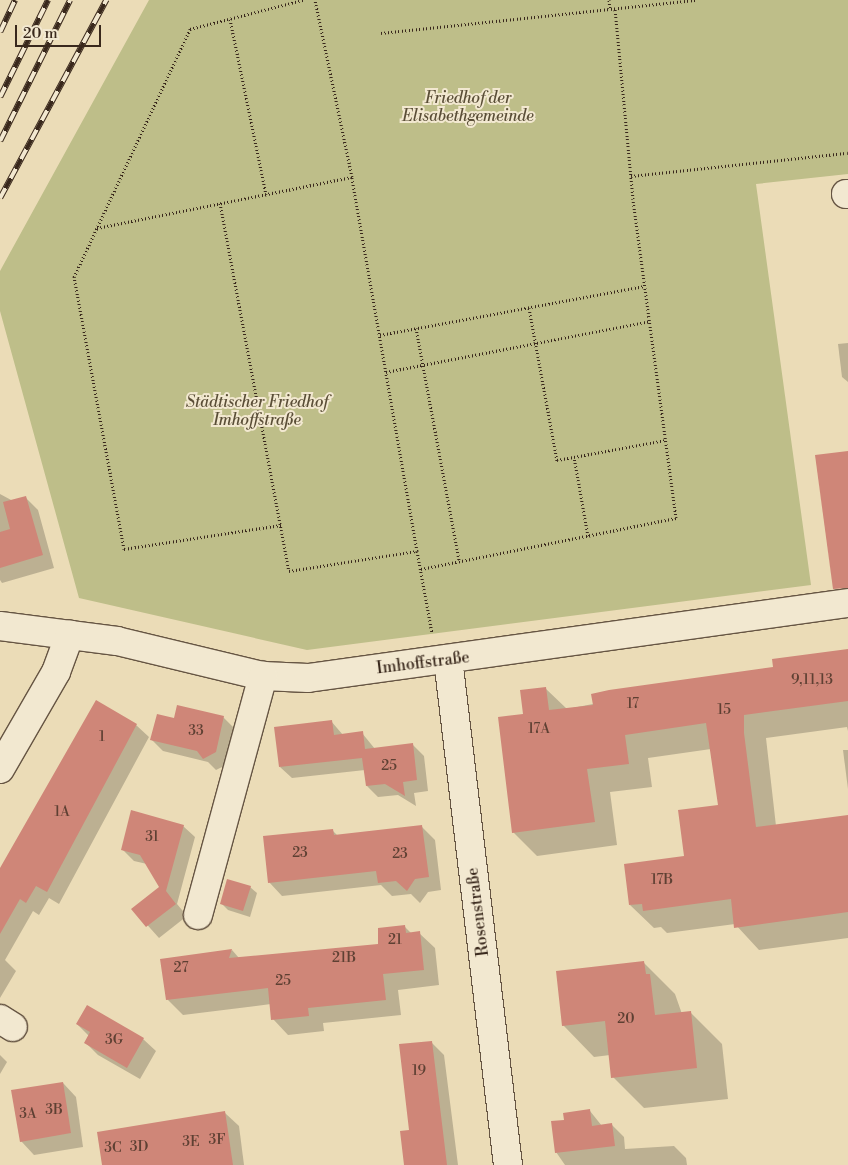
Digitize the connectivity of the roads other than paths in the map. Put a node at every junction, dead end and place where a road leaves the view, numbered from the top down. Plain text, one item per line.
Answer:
1 (848, 603) edge
2 (0, 626) edge
3 (70, 634) junction
4 (442, 660) junction
5 (263, 676) junction
6 (0, 769) edge
7 (198, 915) dead end
8 (508, 1165) edge

1 - 4 street, Imhoffstraße
2 - 3 street, Imhoffstraße
3 - 5 street, Imhoffstraße
3 - 6 street
4 - 5 street, Imhoffstraße
4 - 8 street, Rosenstraße
5 - 7 street

